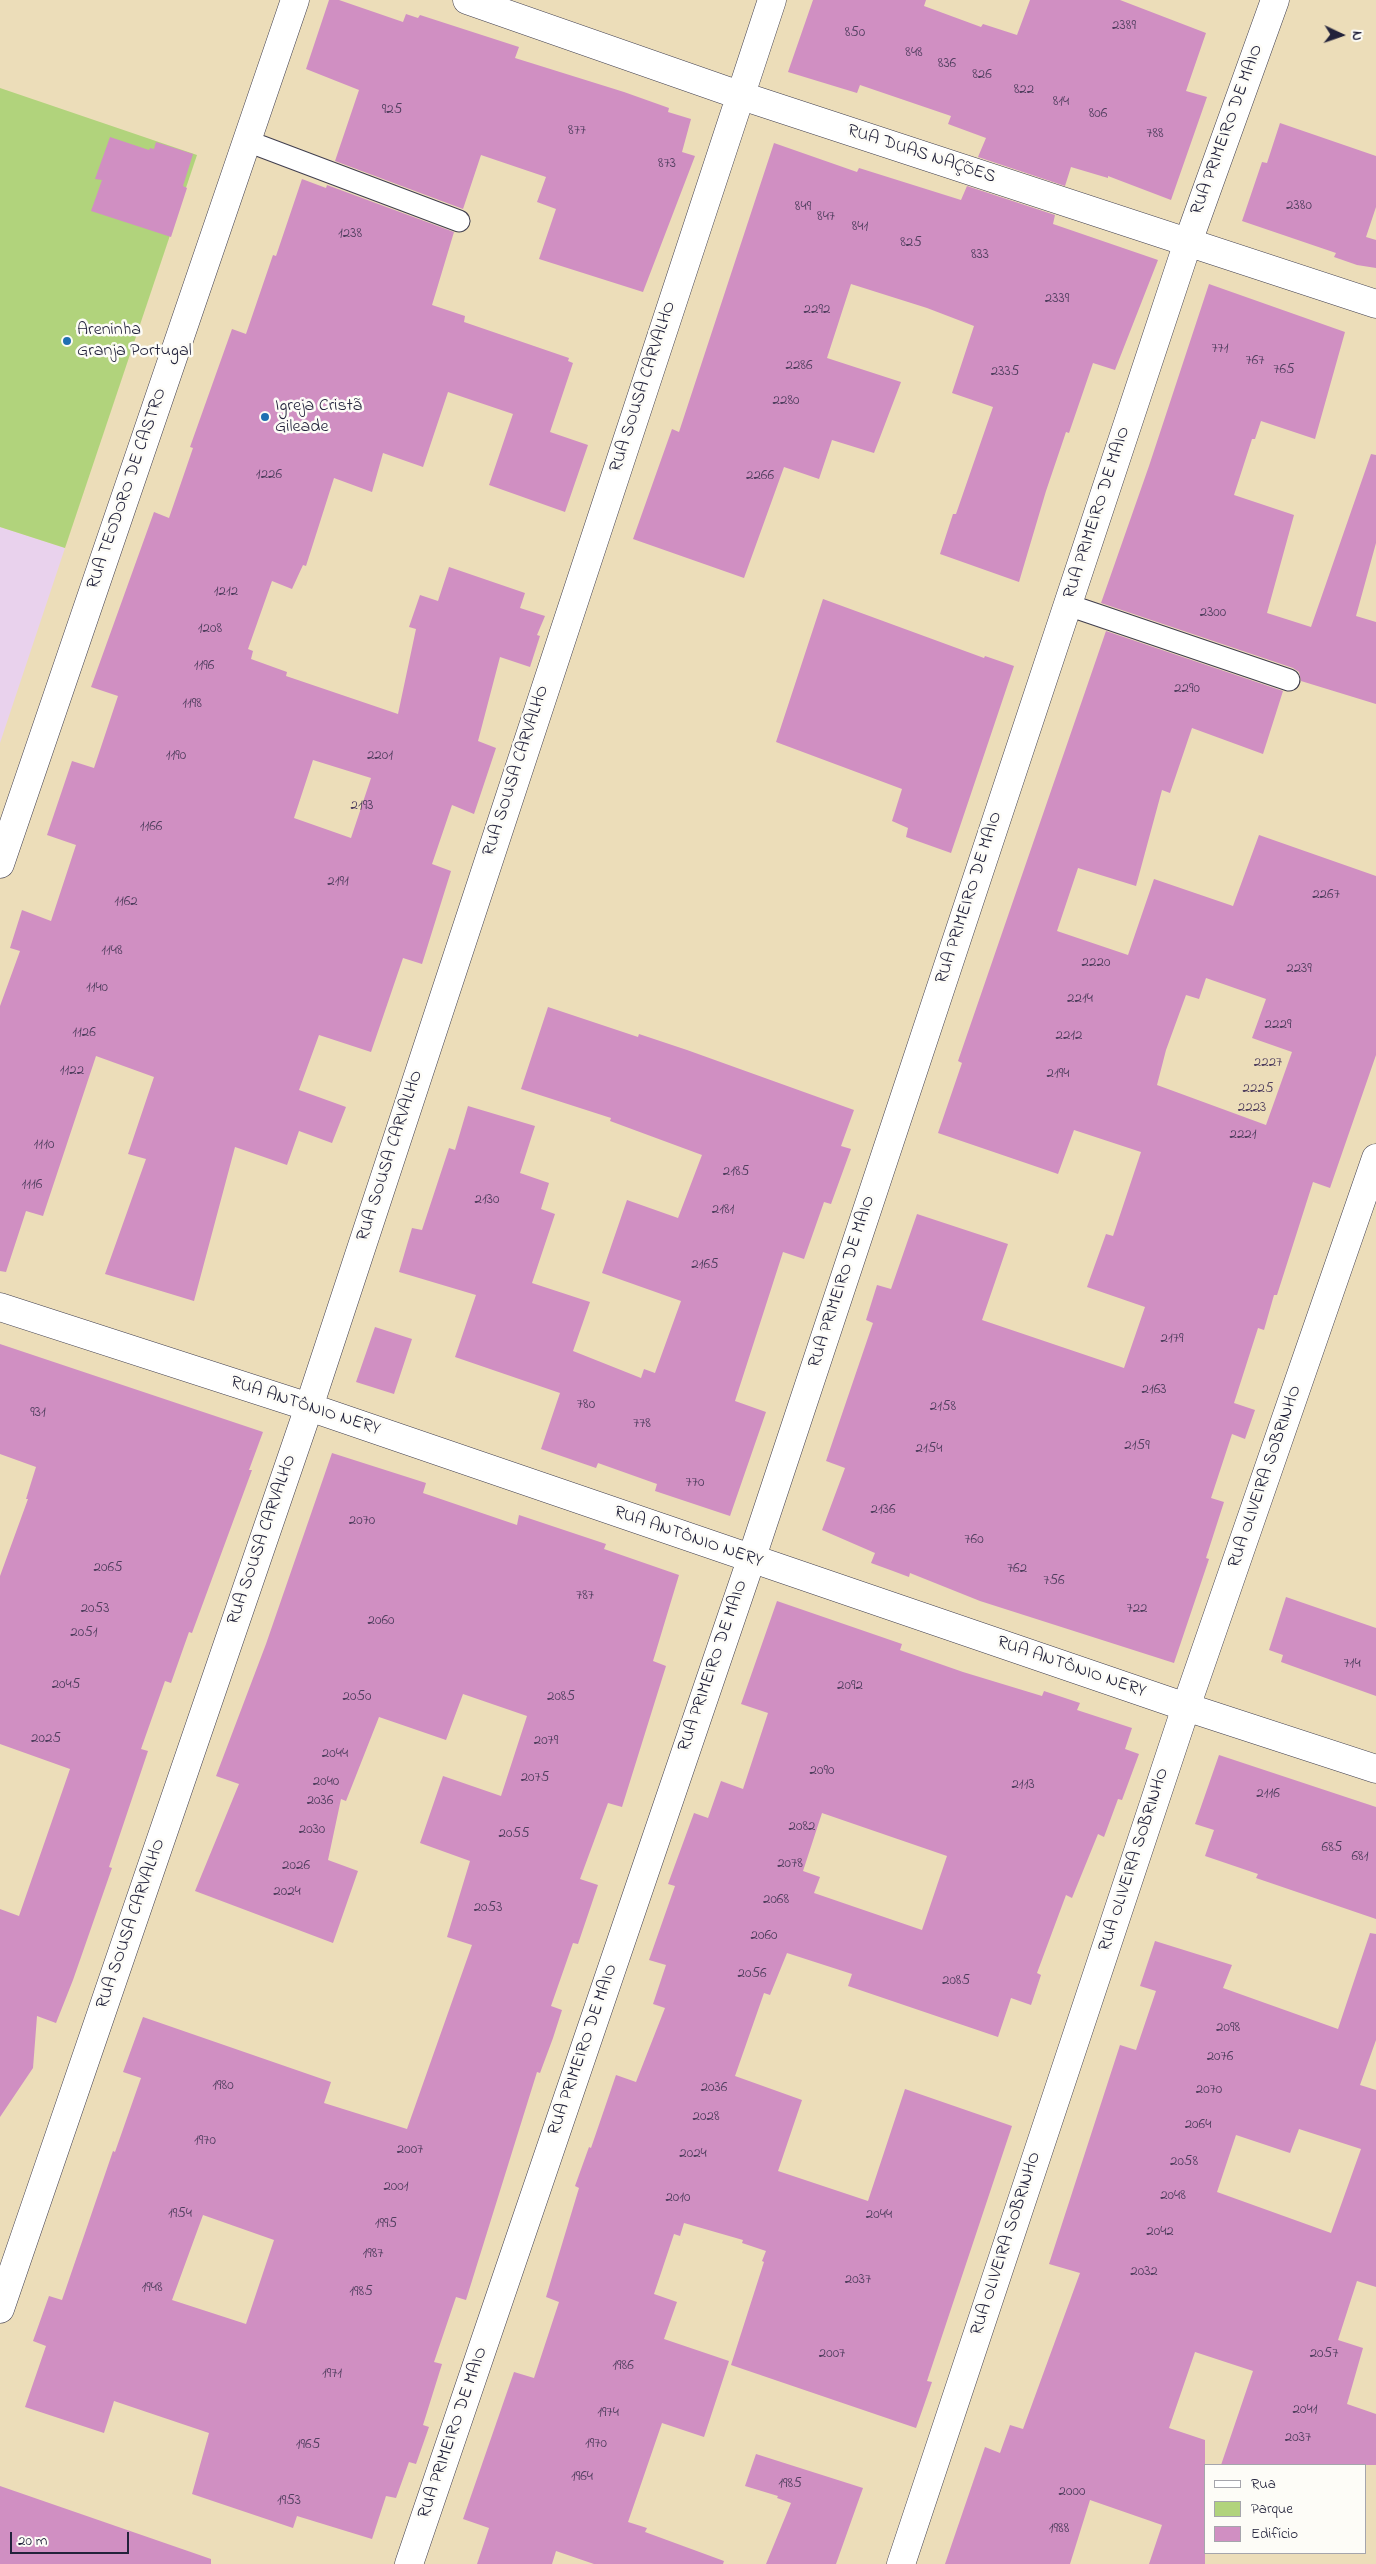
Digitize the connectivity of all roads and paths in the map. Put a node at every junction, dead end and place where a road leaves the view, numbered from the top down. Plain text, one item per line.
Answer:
1 (295, 0) edge
2 (467, 0) edge
3 (772, 0) edge
4 (1275, 0) edge
5 (739, 95) junction
6 (247, 141) junction
7 (459, 221) dead end
8 (1188, 242) junction
9 (1376, 304) edge
10 (1068, 605) junction
11 (1289, 680) dead end
12 (0, 864) edge
13 (1376, 1158) edge
14 (0, 1307) edge
15 (309, 1407) junction
16 (750, 1560) junction
17 (1186, 1707) junction
18 (1376, 1769) edge
19 (0, 2309) edge
20 (409, 2564) edge
21 (901, 2564) edge

1 - 6 street, RUA TEODORO DE CASTRO
2 - 5 street, RUA DUAS NAÇÕES
3 - 5 street, RUA SOUSA CARVALHO
4 - 8 street, RUA PRIMEIRO DE MAIO
5 - 8 street, RUA DUAS NAÇÕES
5 - 15 street, RUA SOUSA CARVALHO
6 - 7 lane
6 - 12 street, RUA TEODORO DE CASTRO
8 - 9 street, RUA DUAS NAÇÕES
8 - 10 street, RUA PRIMEIRO DE MAIO
10 - 11 lane
10 - 16 street, RUA PRIMEIRO DE MAIO
13 - 17 street, RUA OLIVEIRA SOBRINHO
14 - 15 street, RUA ANTÔNIO NERY
15 - 16 street, RUA ANTÔNIO NERY
15 - 19 street, RUA SOUSA CARVALHO
16 - 17 street, RUA ANTÔNIO NERY
16 - 20 street, RUA PRIMEIRO DE MAIO
17 - 18 street, RUA ANTÔNIO NERY
17 - 21 street, RUA OLIVEIRA SOBRINHO

